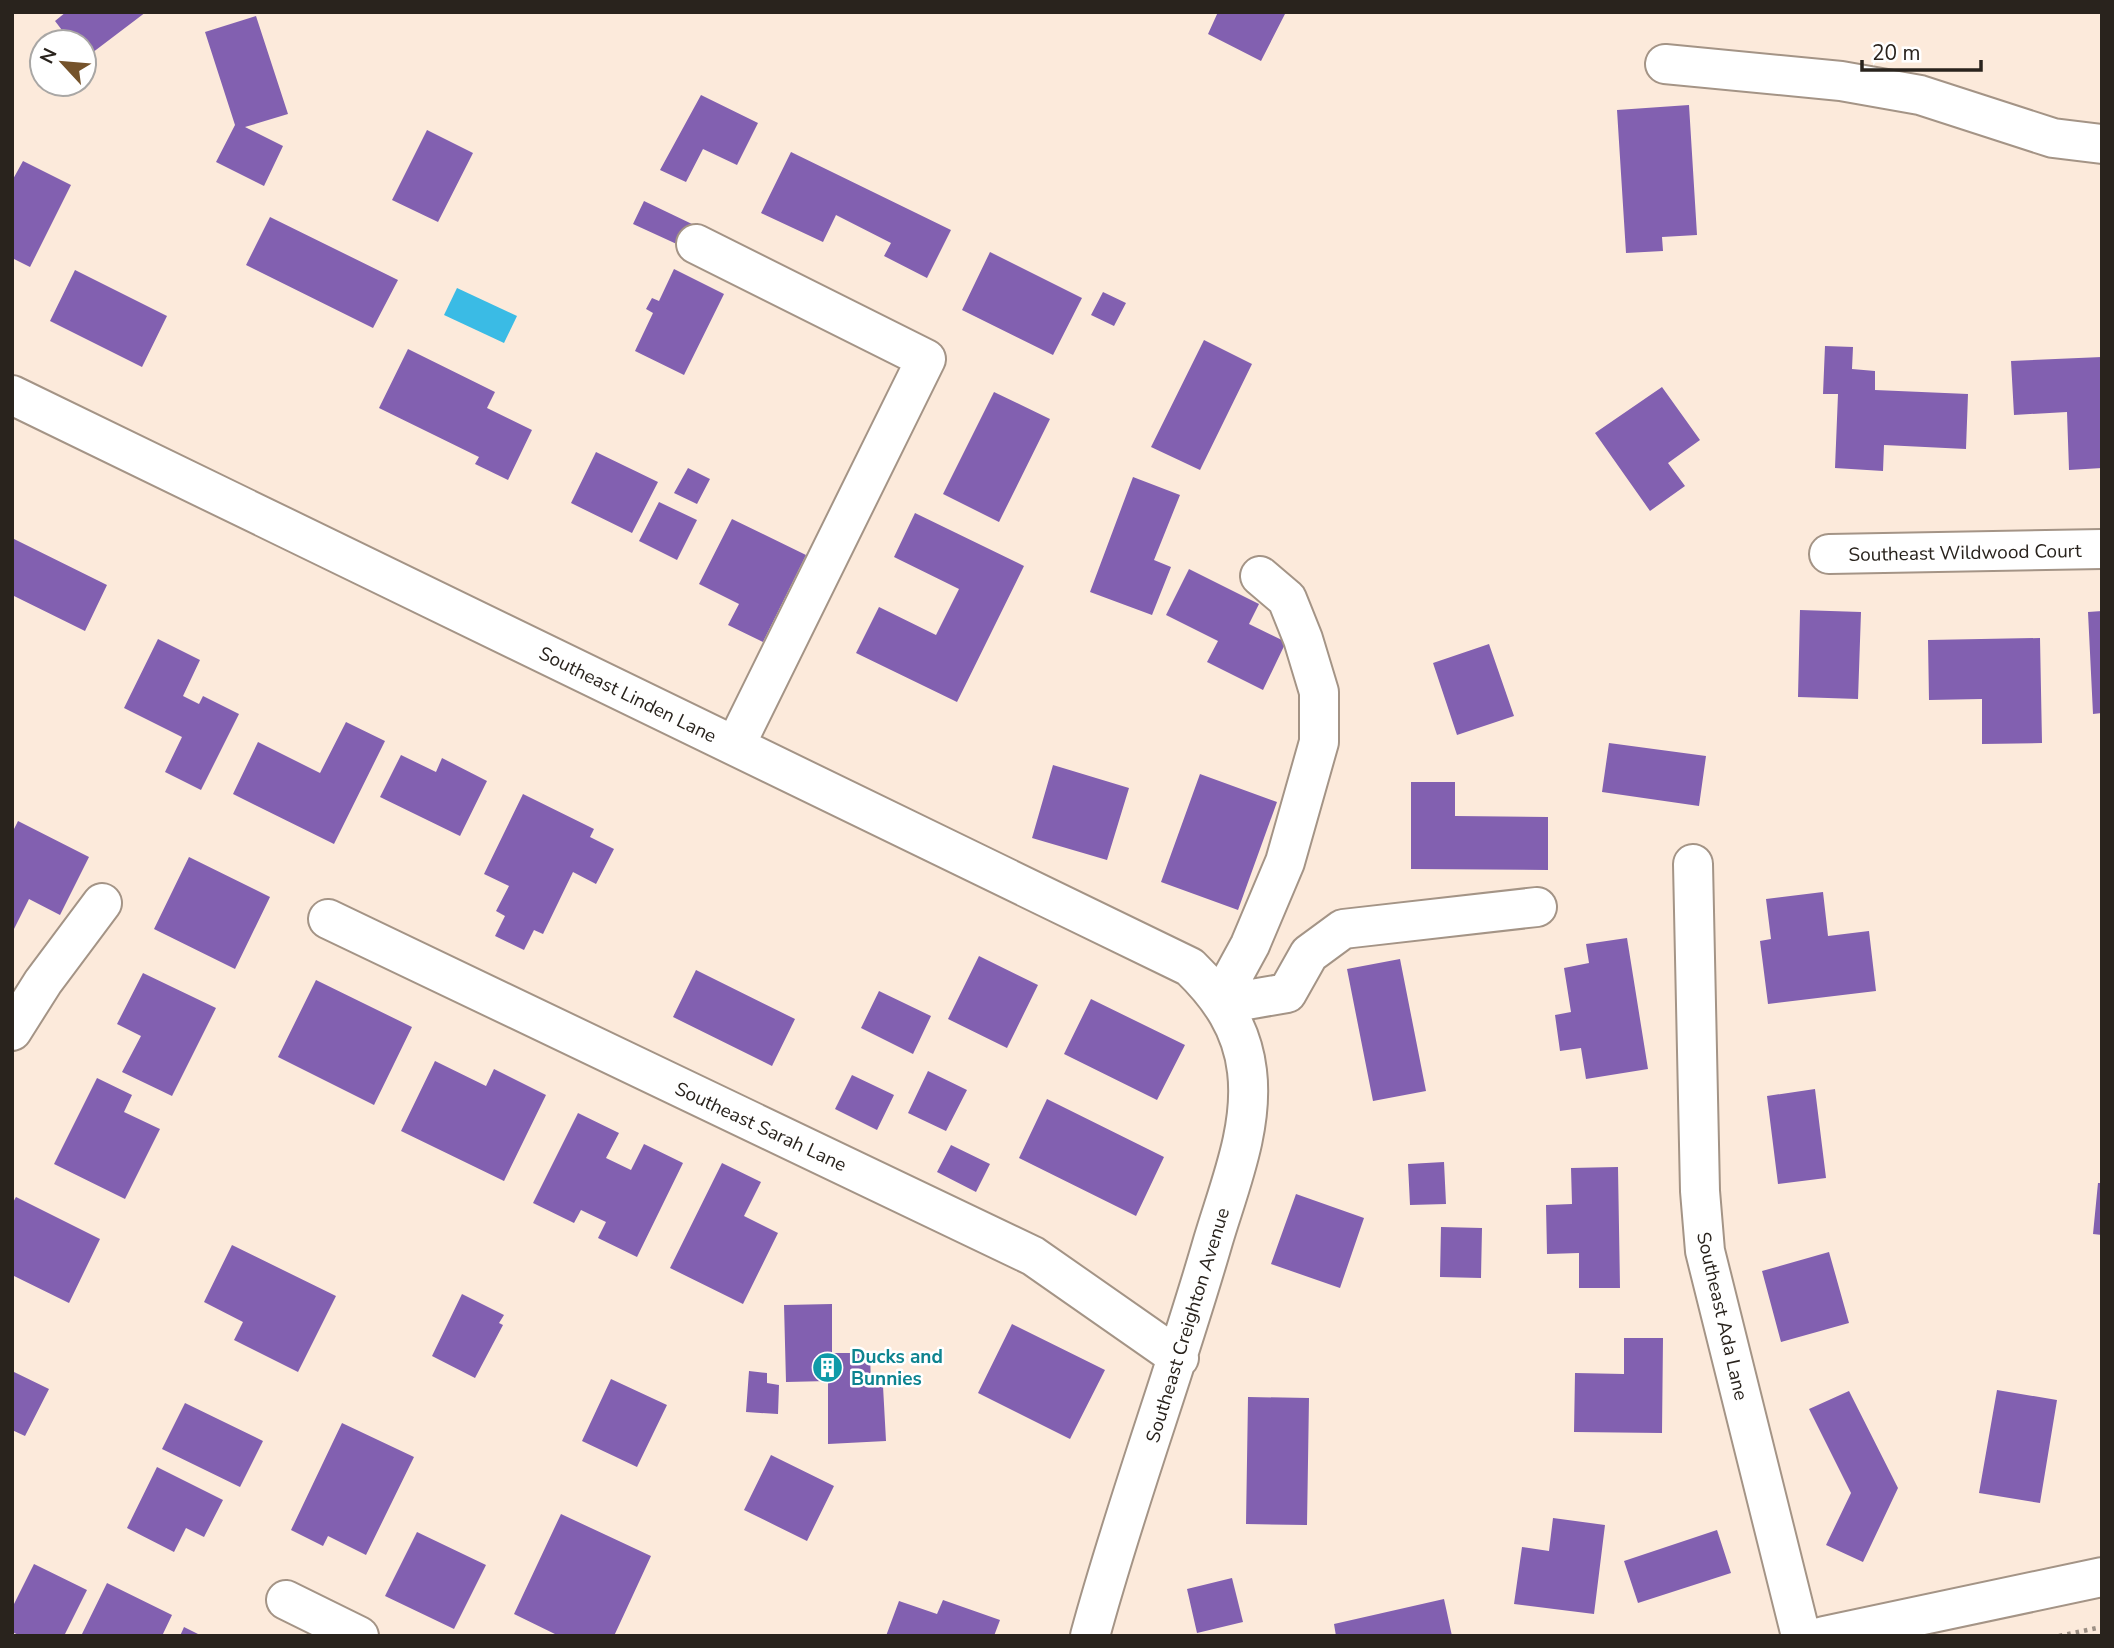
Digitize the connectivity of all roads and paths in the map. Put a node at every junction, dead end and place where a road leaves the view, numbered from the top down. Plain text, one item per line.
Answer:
1 (1665, 64) dead end
2 (2102, 144) edge
3 (696, 244) dead end
4 (12, 395) edge
5 (2102, 549) edge
6 (1829, 554) dead end
7 (1260, 576) dead end
8 (735, 746) junction
9 (1693, 864) dead end
10 (102, 903) dead end
11 (1537, 907) dead end
12 (328, 919) dead end
13 (1224, 1005) junction
14 (12, 1031) edge
15 (1179, 1357) junction
16 (2102, 1577) edge
17 (286, 1600) dead end
18 (2102, 1628) edge
19 (359, 1636) edge
20 (1090, 1636) edge
21 (1801, 1636) edge
22 (1824, 1636) edge
23 (2059, 1636) edge

1 - 2 street
3 - 8 street
4 - 8 street, Southeast Linden Lane
5 - 6 street, Southeast Wildwood Court
7 - 13 street
8 - 13 street, Southeast Linden Lane
9 - 21 street, Southeast Ada Lane
10 - 14 street
11 - 13 street
12 - 15 street, Southeast Sarah Lane
13 - 15 street, Southeast Creighton Avenue
15 - 20 street, Southeast Creighton Avenue
16 - 22 street
17 - 19 street
18 - 23 path

